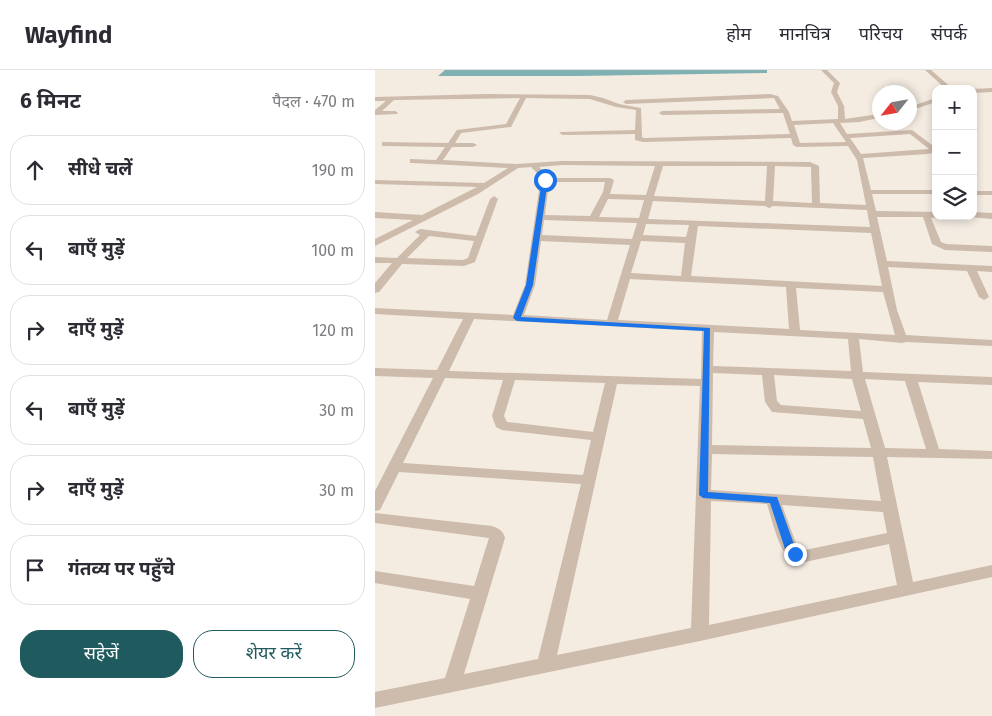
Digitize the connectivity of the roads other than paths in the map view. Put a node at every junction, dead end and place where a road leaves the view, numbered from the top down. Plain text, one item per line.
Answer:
1 (824, 70) edge
2 (928, 70) edge
3 (945, 85) edge
4 (992, 90) edge
5 (977, 91) edge
6 (524, 96) junction
7 (375, 99) edge
8 (392, 99) junction
9 (645, 101) junction
10 (932, 101) edge
11 (608, 102) junction
12 (917, 106) edge
13 (639, 109) junction
14 (784, 111) junction
15 (375, 113) edge
16 (395, 113) dead end
17 (661, 113) dead end
18 (872, 117) edge
19 (839, 122) junction
20 (790, 123) junction
21 (637, 132) junction
22 (563, 133) dead end
23 (794, 136) junction
24 (848, 140) junction
25 (385, 144) dead end
26 (450, 145) junction
27 (473, 145) dead end
28 (797, 145) junction
29 (801, 154) dead end
30 (858, 156) junction
31 (413, 162) dead end
32 (437, 162) junction
33 (660, 163) junction
34 (771, 163) junction
35 (524, 166) junction
36 (545, 180) junction
37 (375, 182) edge
38 (485, 185) junction
39 (868, 192) junction
40 (932, 192) edge
41 (977, 193) edge
42 (992, 193) edge
43 (605, 196) junction
44 (494, 199) dead end
45 (650, 199) junction
46 (769, 205) junction
47 (817, 206) junction
48 (872, 211) junction
49 (375, 215) edge
50 (931, 215) edge
51 (977, 215) edge
52 (992, 216) edge
53 (539, 217) junction
54 (424, 218) junction
55 (593, 219) junction
56 (643, 220) junction
57 (695, 223) junction
58 (877, 230) junction
59 (413, 231) dead end
60 (427, 233) junction
61 (536, 238) junction
62 (480, 239) junction
63 (637, 240) junction
64 (690, 240) junction
65 (375, 243) edge
66 (992, 249) edge
67 (375, 260) edge
68 (399, 261) junction
69 (883, 264) junction
70 (971, 268) junction
71 (992, 269) edge
72 (626, 276) junction
73 (686, 279) junction
74 (791, 284) junction
75 (888, 289) junction
76 (375, 290) edge
77 (984, 297) dead end
78 (375, 311) edge
79 (470, 316) junction
80 (517, 318) junction
81 (611, 324) junction
82 (708, 329) junction
83 (795, 334) junction
84 (853, 337) junction
85 (902, 340) junction
86 (992, 343) edge
87 (768, 371) junction
88 (375, 372) edge
89 (441, 374) junction
90 (857, 374) junction
91 (510, 376) junction
92 (707, 376) junction
93 (910, 377) junction
94 (612, 380) junction
95 (992, 381) edge
96 (869, 415) junction
97 (598, 437) junction
98 (705, 449) junction
99 (879, 452) junction
100 (934, 454) junction
101 (992, 455) edge
102 (395, 467) junction
103 (587, 480) junction
104 (703, 495) junction
105 (773, 500) junction
106 (375, 506) edge
107 (890, 507) junction
108 (375, 518) edge
109 (896, 537) junction
110 (992, 571) edge
111 (375, 577) edge
112 (906, 589) junction
113 (480, 594) junction
114 (700, 634) junction
115 (546, 665) junction
116 (451, 684) junction
117 (375, 700) edge

1 - 19 street
2 - 3 street
4 - 5 street
6 - 8 street
6 - 11 street
6 - 26 street
7 - 8 street
8 - 15 street
9 - 11 street
9 - 13 street
9 - 14 street
10 - 12 street
11 - 13 street
13 - 21 street
14 - 17 street
14 - 20 street
15 - 16 street
18 - 19 street
19 - 20 street
19 - 24 street
20 - 23 street
21 - 22 street
21 - 23 street
23 - 28 street
24 - 28 street
24 - 30 street
24 - 30 street
25 - 26 street
26 - 27 street
26 - 32 street
28 - 29 street
30 - 39 street
31 - 32 street
32 - 35 street
33 - 34 street
33 - 35 street
33 - 45 street
34 - 46 street
34 - 47 street
35 - 36 street
35 - 38 street
36 - 43 street
36 - 53 street
37 - 38 street
38 - 54 street
39 - 40 street
39 - 48 street
41 - 42 street
43 - 45 street
43 - 55 street
44 - 62 street
45 - 46 street
45 - 56 street
46 - 47 street
47 - 48 street
48 - 50 street
48 - 58 street
49 - 54 street
50 - 66 street
51 - 52 street
53 - 55 street
53 - 61 street
54 - 65 street
55 - 56 street
56 - 57 street
56 - 63 street
57 - 58 street
57 - 64 street
58 - 69 street
59 - 60 street
60 - 62 street
60 - 68 street
61 - 63 street
61 - 80 street
62 - 68 street
63 - 64 street
63 - 72 street
64 - 73 street
67 - 68 street
68 - 76 street
69 - 70 street
69 - 75 street
70 - 71 street
70 - 77 street
72 - 73 street
72 - 81 street
73 - 74 street
74 - 75 street
74 - 83 street
75 - 85 street
78 - 79 street
79 - 80 street
79 - 89 street
80 - 81 street
81 - 82 street
82 - 83 street
82 - 92 street
83 - 84 street
84 - 85 street
84 - 90 street
85 - 86 street
87 - 90 street
87 - 92 street
87 - 96 street
88 - 89 street
89 - 91 street
89 - 102 street
90 - 93 street
90 - 96 street
91 - 94 street
91 - 97 street
92 - 94 street
92 - 98 street
93 - 95 street
93 - 100 street
94 - 97 street
96 - 99 street
97 - 103 street
98 - 99 street
98 - 104 street
99 - 100 street
99 - 107 street
100 - 101 street
102 - 103 street
102 - 106 street
103 - 115 street
104 - 105 street
104 - 114 street
105 - 107 street
105 - 109 street
107 - 109 street
108 - 113 street
109 - 112 street
110 - 112 street
111 - 113 street
112 - 114 street
113 - 116 street
114 - 115 street
115 - 116 street
116 - 117 street

